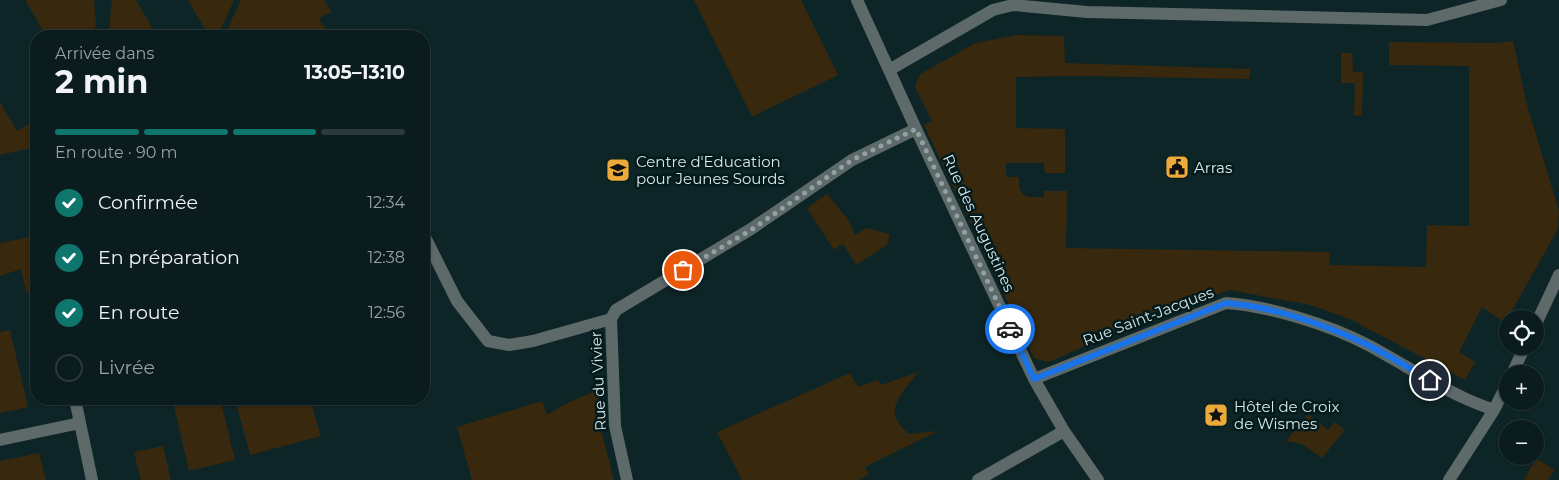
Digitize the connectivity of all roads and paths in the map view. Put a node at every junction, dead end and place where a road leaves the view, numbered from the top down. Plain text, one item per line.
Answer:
1 (857, 0) edge
2 (1500, 0) edge
3 (889, 70) junction
4 (916, 129) junction
5 (430, 247) edge
6 (1559, 275) edge
7 (1543, 310) edge
8 (614, 314) junction
9 (1034, 379) junction
10 (1499, 400) edge
11 (76, 405) edge
12 (1494, 410) junction
13 (80, 423) junction
14 (1064, 431) junction
15 (0, 440) edge
16 (92, 480) edge
17 (627, 480) edge
18 (978, 480) edge
19 (1098, 480) edge
20 (1449, 480) edge

1 - 3 street, Rue des Augustines
2 - 3 street
3 - 4 street, Rue des Augustines
4 - 8 street
4 - 9 street, Rue des Augustines
5 - 8 street
6 - 7 street
8 - 17 street, Rue du Vivier
9 - 12 street, Rue Saint-Jacques
9 - 14 street, Rue des Augustines
10 - 12 street
11 - 13 street
12 - 20 street
13 - 15 street
13 - 16 street
14 - 18 street
14 - 19 street, Rue des Augustines

